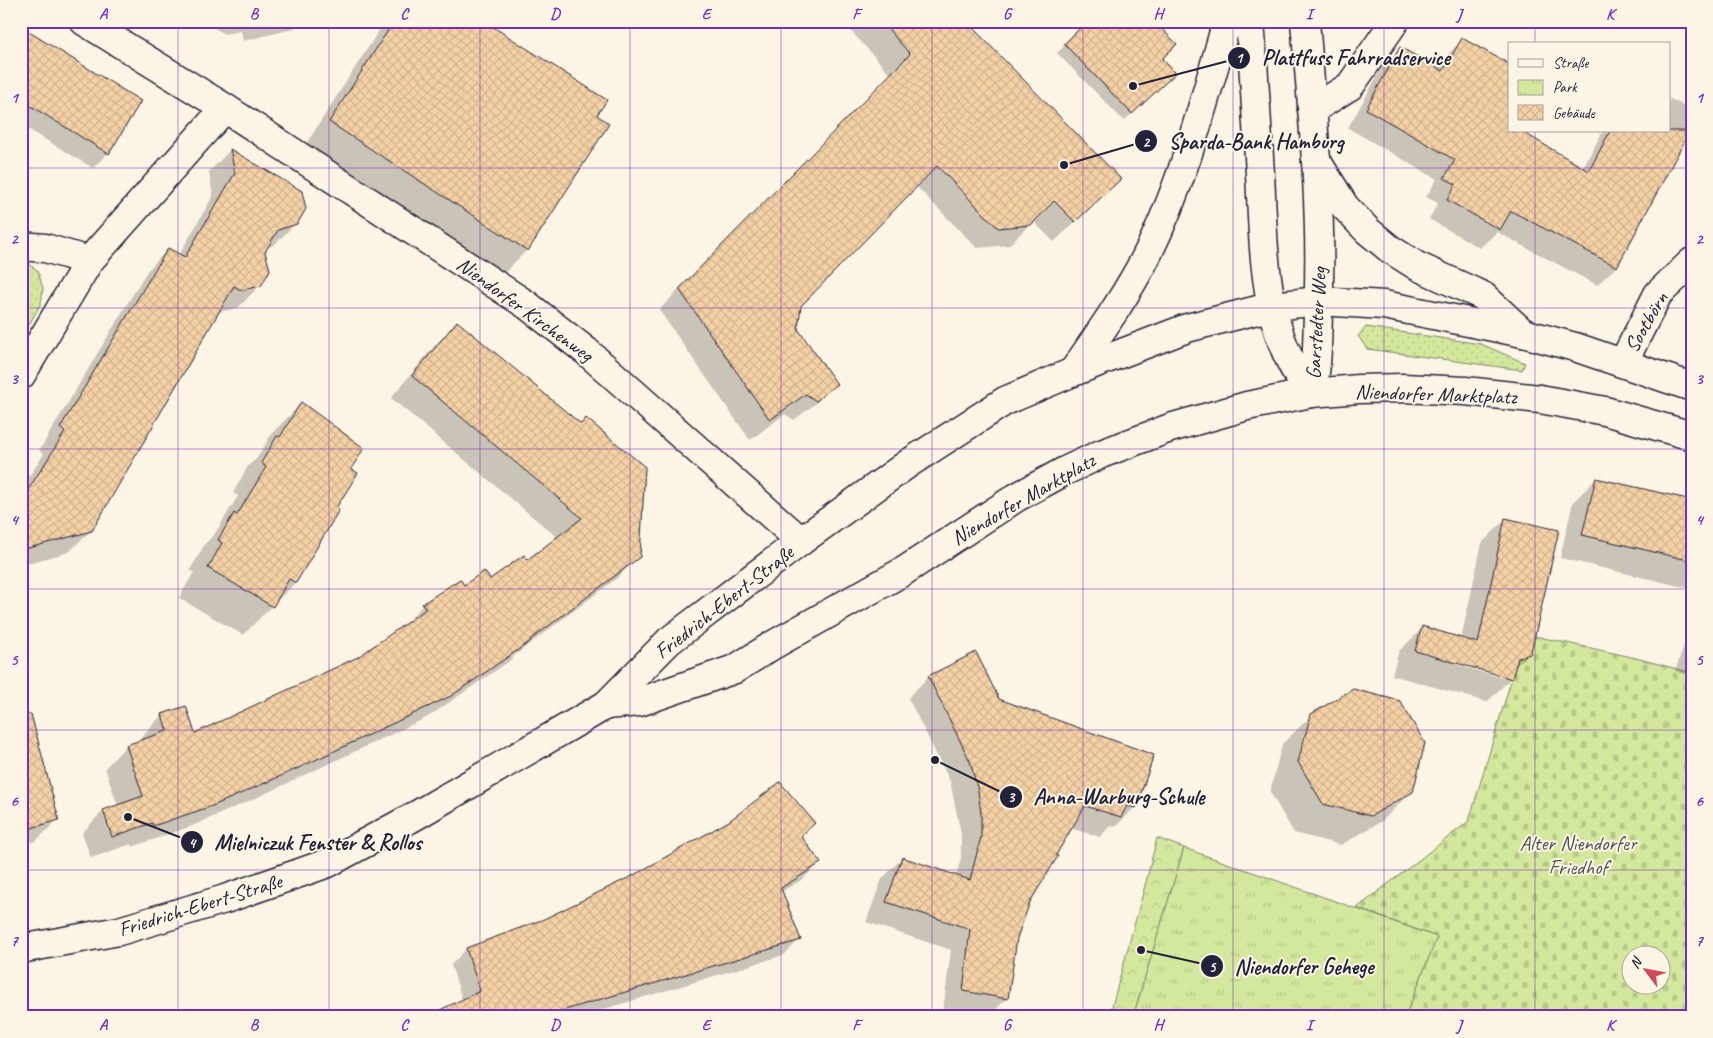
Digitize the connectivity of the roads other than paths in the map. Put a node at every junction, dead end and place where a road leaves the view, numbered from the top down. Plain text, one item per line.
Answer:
1 (84, 21) edge
2 (1226, 21) edge
3 (1250, 21) edge
4 (1305, 21) edge
5 (1395, 21) edge
6 (224, 108) junction
7 (1312, 110) junction
8 (1316, 159) junction
9 (21, 246) edge
10 (89, 260) junction
11 (1692, 262) edge
12 (1319, 301) junction
13 (1273, 306) junction
14 (1523, 333) junction
15 (1623, 363) junction
16 (1072, 372) junction
17 (21, 375) edge
18 (1692, 387) edge
19 (1311, 393) junction
20 (1692, 436) edge
21 (800, 541) junction
22 (735, 670) joint
23 (606, 705) junction
24 (21, 950) edge

1 - 6 main road, Niendorfer Kirchenweg
2 - 16 main road
3 - 13 main road, Garstedter Weg
4 - 7 main road, Garstedter Weg
5 - 7 main road
6 - 10 main road
6 - 21 main road, Niendorfer Kirchenweg
7 - 8 main road, Garstedter Weg
8 - 12 main road, Garstedter Weg
8 - 14 main road
9 - 10 main road
10 - 17 main road
11 - 15 main road, Sootbörn
12 - 13 main road
12 - 14 main road
12 - 19 main road, Garstedter Weg
13 - 16 main road
13 - 19 main road, Garstedter Weg
14 - 15 main road
15 - 18 main road
16 - 21 main road
19 - 20 main road, Niendorfer Marktplatz
19 - 22 main road, Niendorfer Marktplatz
21 - 23 main road, Friedrich-Ebert-Straße
22 - 23 main road, Friedrich-Ebert-Straße
23 - 24 main road, Friedrich-Ebert-Straße

